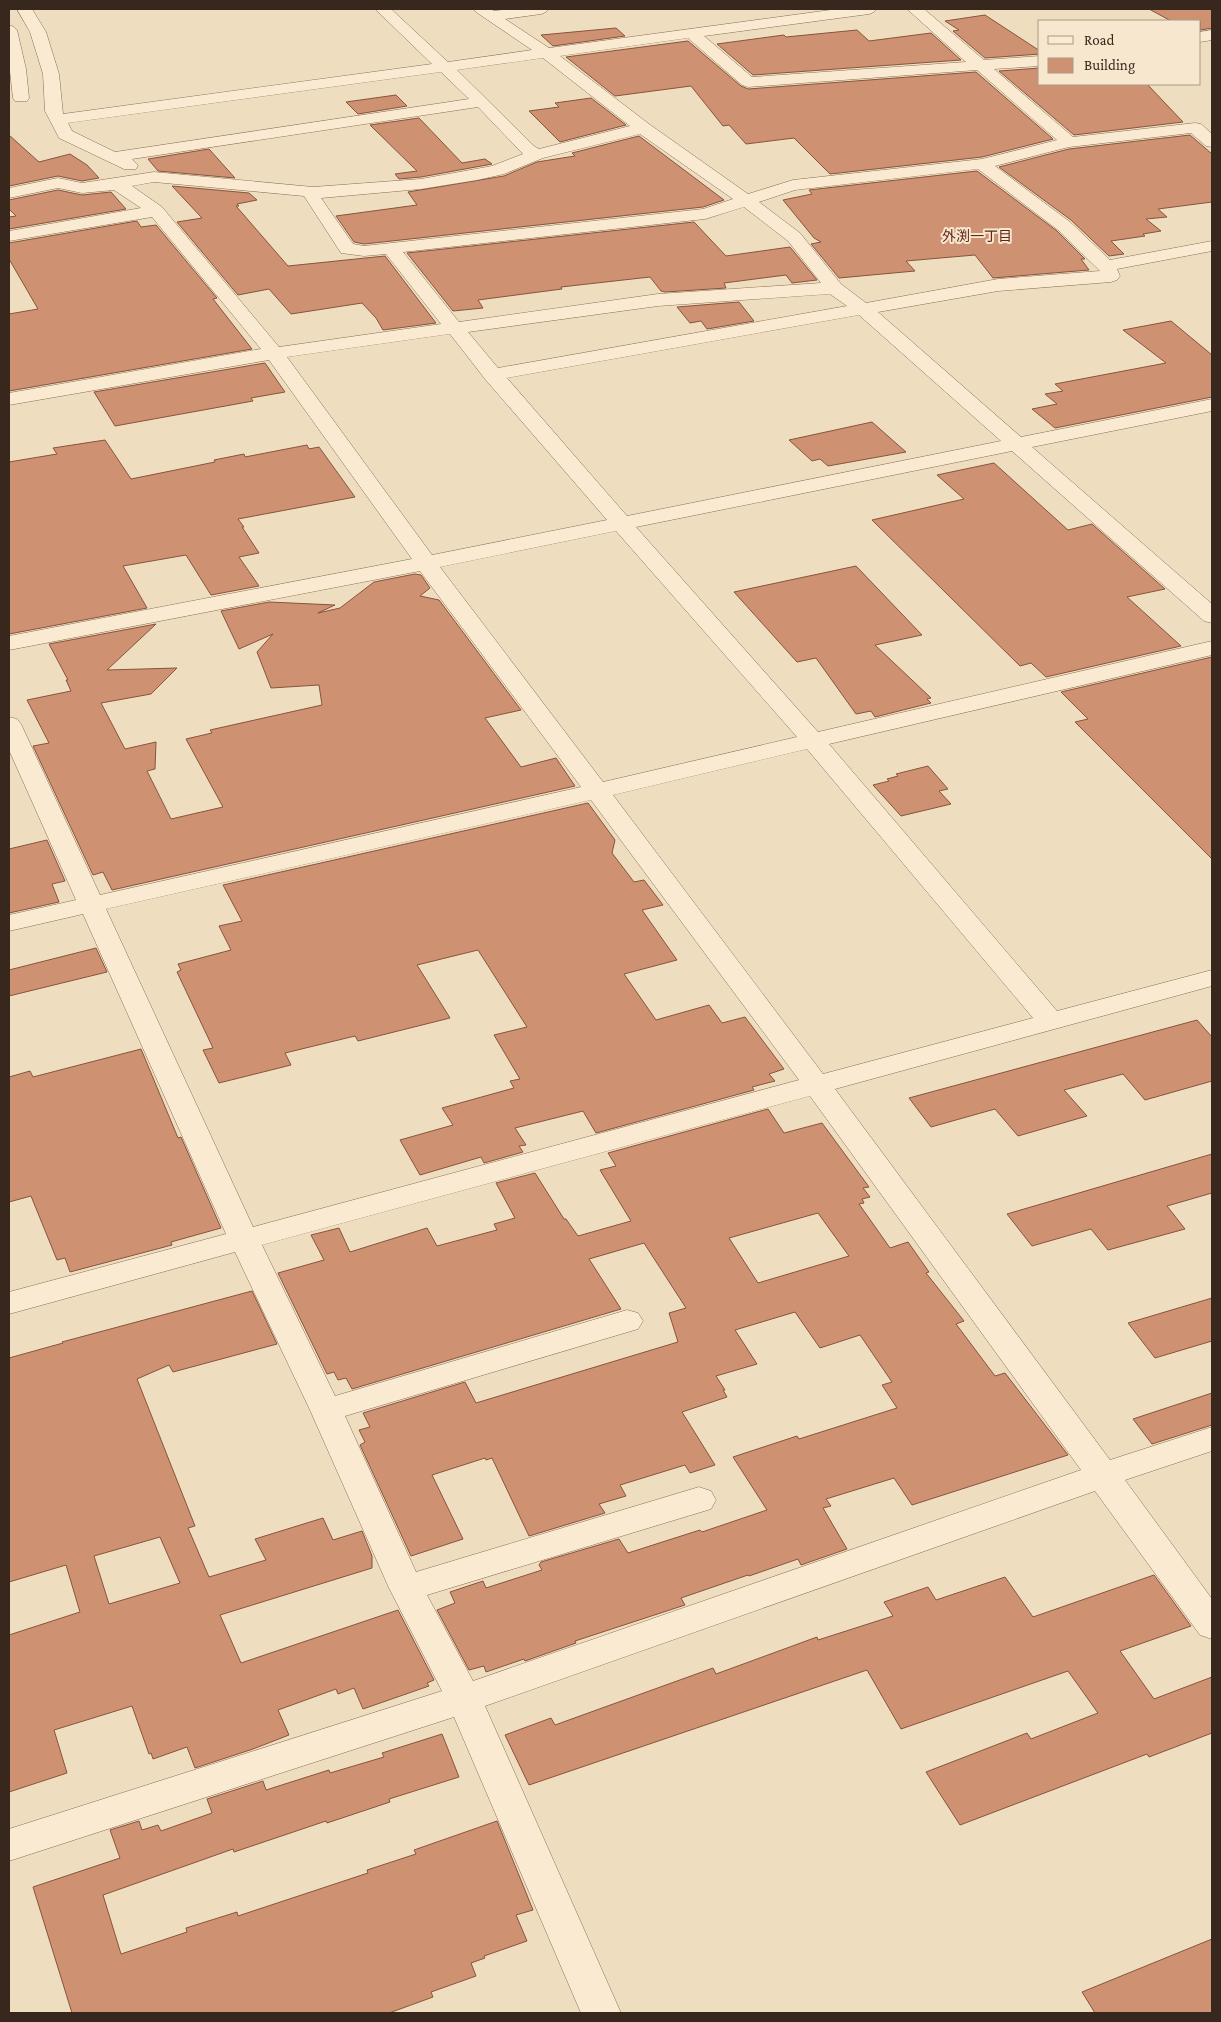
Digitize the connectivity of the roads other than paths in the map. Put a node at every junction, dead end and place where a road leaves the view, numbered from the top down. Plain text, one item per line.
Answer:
1 (25, 9) edge
2 (382, 9) edge
3 (541, 9) edge
4 (869, 9) edge
5 (915, 9) edge
6 (486, 12) edge
7 (827, 12) edge
8 (9, 30) edge
9 (692, 34) junction
10 (546, 53) junction
11 (1038, 61) edge
12 (979, 65) junction
13 (444, 67) junction
14 (21, 98) dead end
15 (482, 102) junction
16 (57, 120) junction
17 (1212, 127) edge
18 (643, 128) junction
19 (1195, 128) junction
20 (1069, 142) junction
21 (1212, 142) edge
22 (537, 154) junction
23 (113, 157) junction
24 (982, 164) junction
25 (154, 177) junction
26 (117, 184) junction
27 (313, 192) junction
28 (9, 193) edge
29 (747, 201) junction
30 (156, 211) junction
31 (9, 236) edge
32 (1212, 246) edge
33 (390, 249) junction
34 (1106, 266) junction
35 (834, 288) junction
36 (864, 310) junction
37 (452, 328) junction
38 (274, 353) junction
39 (492, 375) junction
40 (9, 400) edge
41 (1212, 405) edge
42 (1015, 444) junction
43 (619, 523) junction
44 (426, 563) junction
45 (1212, 616) edge
46 (9, 643) edge
47 (1212, 648) edge
48 (9, 724) edge
49 (813, 741) junction
50 (598, 791) junction
51 (90, 904) junction
52 (9, 923) edge
53 (1212, 978) edge
54 (1051, 1021) junction
55 (818, 1085) junction
56 (244, 1240) junction
57 (9, 1303) edge
58 (627, 1321) dead end
59 (326, 1410) junction
60 (1212, 1439) edge
61 (1103, 1474) junction
62 (699, 1500) dead end
63 (406, 1588) junction
64 (1212, 1625) edge
65 (464, 1699) junction
66 (9, 1845) edge
67 (601, 2013) edge

1 - 16 street
2 - 13 street
3 - 6 street
4 - 7 street
5 - 12 street
6 - 10 street
7 - 9 street
8 - 14 street
9 - 10 street
9 - 12 street
10 - 13 street
10 - 18 street
11 - 12 street
12 - 20 street
13 - 15 street
13 - 16 street
15 - 22 street
15 - 23 street
16 - 23 street
17 - 19 street
18 - 22 street
18 - 29 street
19 - 20 street
19 - 21 street
20 - 24 street
22 - 27 street
23 - 25 street
24 - 29 street
24 - 34 street
25 - 26 street
25 - 27 street
26 - 28 street
26 - 30 street
27 - 33 street
29 - 33 street
29 - 35 street
30 - 31 street
30 - 38 street
32 - 34 street
33 - 37 street
34 - 36 street
35 - 36 street
35 - 37 street
36 - 39 street
36 - 42 street
37 - 38 street
37 - 39 street
38 - 40 street
38 - 44 street
39 - 43 street
41 - 42 street
42 - 43 street
42 - 45 street
43 - 44 street
43 - 49 street
44 - 46 street
44 - 50 street
47 - 49 street
48 - 51 street
49 - 50 street
49 - 54 street
50 - 51 street
50 - 55 street
51 - 52 street
51 - 56 street
53 - 54 street
54 - 55 street
55 - 56 street
55 - 61 street
56 - 57 street
56 - 59 street
58 - 59 street
59 - 63 street
60 - 61 street
61 - 64 street
61 - 65 street
62 - 63 street
63 - 65 street
65 - 66 street
65 - 67 street

